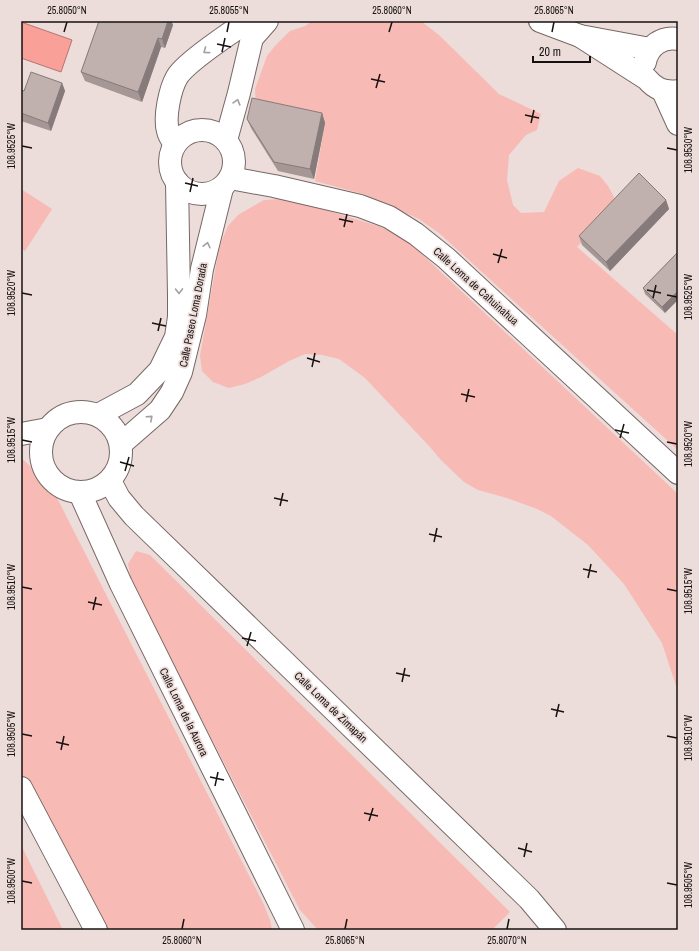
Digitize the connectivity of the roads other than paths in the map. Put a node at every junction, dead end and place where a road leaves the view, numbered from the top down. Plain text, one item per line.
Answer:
1 (249, 21) edge
2 (267, 21) edge
3 (540, 21) edge
4 (580, 36) junction
5 (667, 40) edge
6 (663, 87) edge
7 (678, 124) edge
8 (226, 140) junction
9 (174, 144) junction
10 (177, 182) junction
11 (226, 183) junction
12 (98, 415) junction
13 (48, 429) junction
14 (21, 434) edge
15 (121, 444) junction
16 (678, 473) edge
17 (110, 481) junction
18 (80, 493) junction
19 (21, 788) edge
20 (96, 930) edge
21 (292, 930) edge
22 (555, 930) edge

1 -> 9 street, Calle Paseo Loma Dorada
8 -> 2 street
3 - 4 street
4 - 5 street
4 - 6 street
5 - 6 street
6 - 7 street
8 - 9 street
8 - 11 street, Calle Paseo Loma Dorada
9 - 10 street, Calle Paseo Loma Dorada
10 - 11 street
10 -> 12 street, Calle Paseo Loma Dorada
15 -> 11 street, Calle Paseo Loma Dorada
11 - 16 street, Calle Loma de Cahuinahua
12 - 13 street
12 - 15 street
13 - 14 street
13 - 18 street
15 - 17 street
17 - 18 street
17 - 22 street, Calle Loma de Zimapán
18 - 21 street, Calle Loma de la Aurora
19 - 20 street

